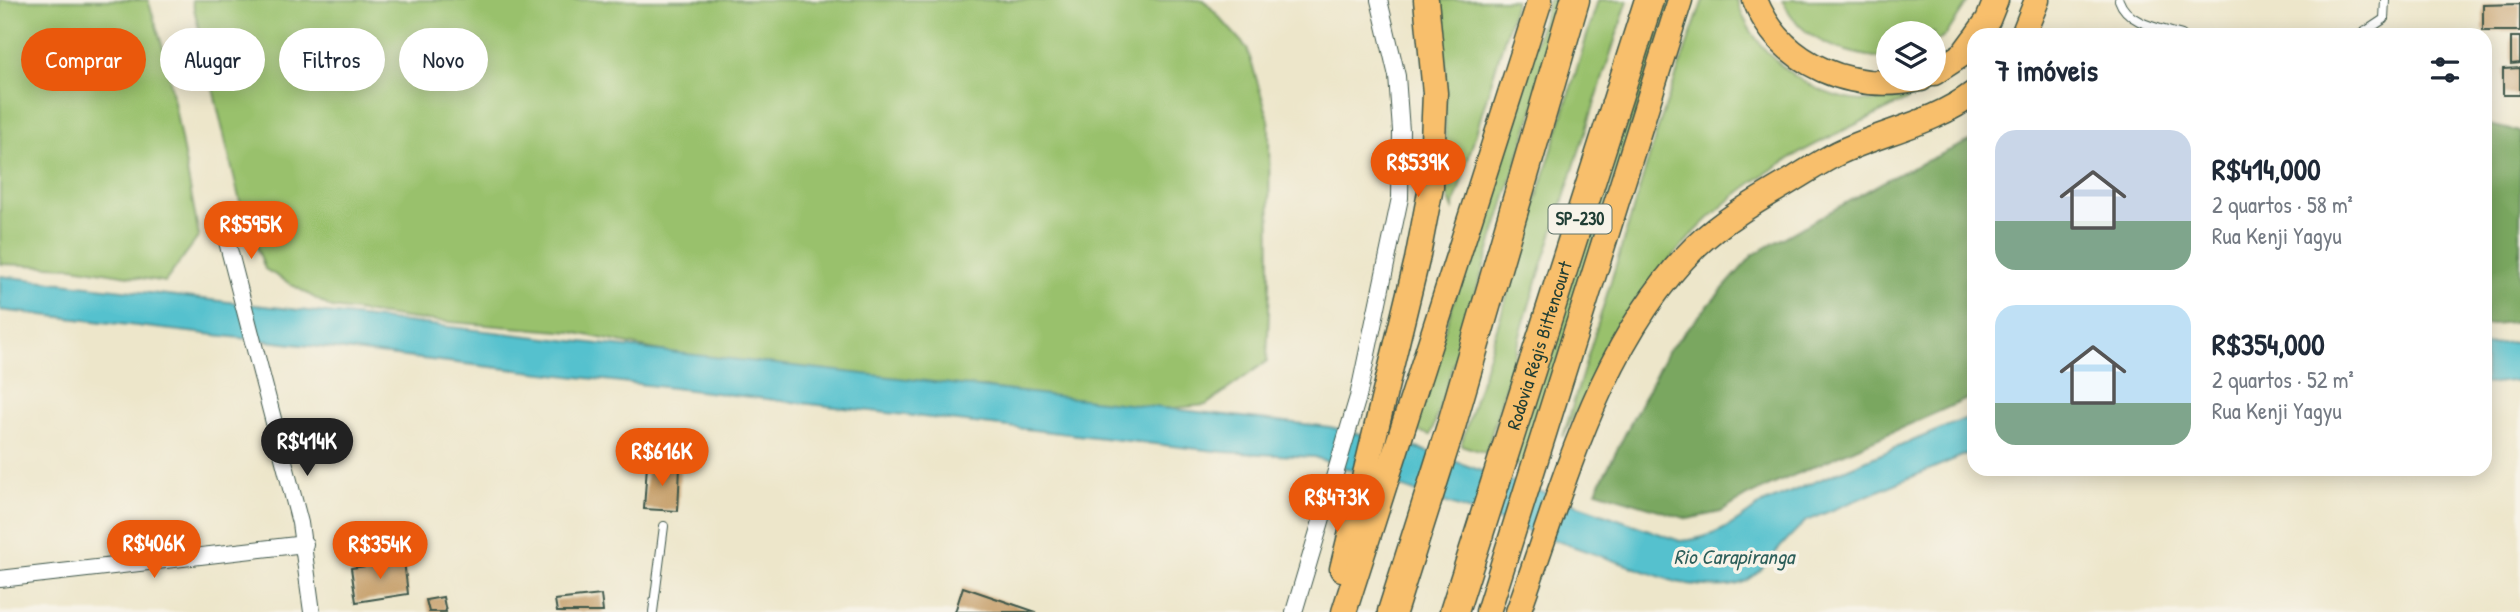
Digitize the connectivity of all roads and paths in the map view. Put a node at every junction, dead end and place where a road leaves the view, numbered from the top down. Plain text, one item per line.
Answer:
1 (1379, 0) edge
2 (1426, 0) edge
3 (1540, 0) edge
4 (1575, 0) edge
5 (1649, 0) edge
6 (1680, 0) edge
7 (1755, 0) edge
8 (1996, 0) edge
9 (2037, 0) edge
10 (2119, 0) edge
11 (2385, 0) edge
12 (1982, 28) edge
13 (2026, 28) edge
14 (2161, 28) edge
15 (2370, 28) edge
16 (1967, 48) edge
17 (1946, 65) edge
18 (1876, 83) edge
19 (1967, 97) edge
20 (223, 226) dead end
21 (1370, 400) junction
22 (1373, 486) junction
23 (664, 526) dead end
24 (305, 544) junction
25 (0, 579) edge
26 (312, 612) edge
27 (653, 612) edge
28 (1294, 612) edge
29 (1332, 612) edge
30 (1344, 612) edge
31 (1392, 612) edge
32 (1454, 612) edge
33 (1488, 612) edge
34 (1518, 612) edge

1 - 21 street
2 - 21 main road
3 - 22 main road
4 - 31 highway
5 - 32 highway, Rodovia Régis Bittencourt / SP-230
6 - 33 main road
7 - 18 main road
8 - 12 main road
9 - 13 main road
10 - 14 lane
11 - 15 lane
16 - 17 main road
19 - 34 main road
20 - 24 street
21 - 22 main road
21 - 28 street
22 - 29 main road
22 - 30 main road
23 - 27 lane
24 - 25 street
24 - 26 street

